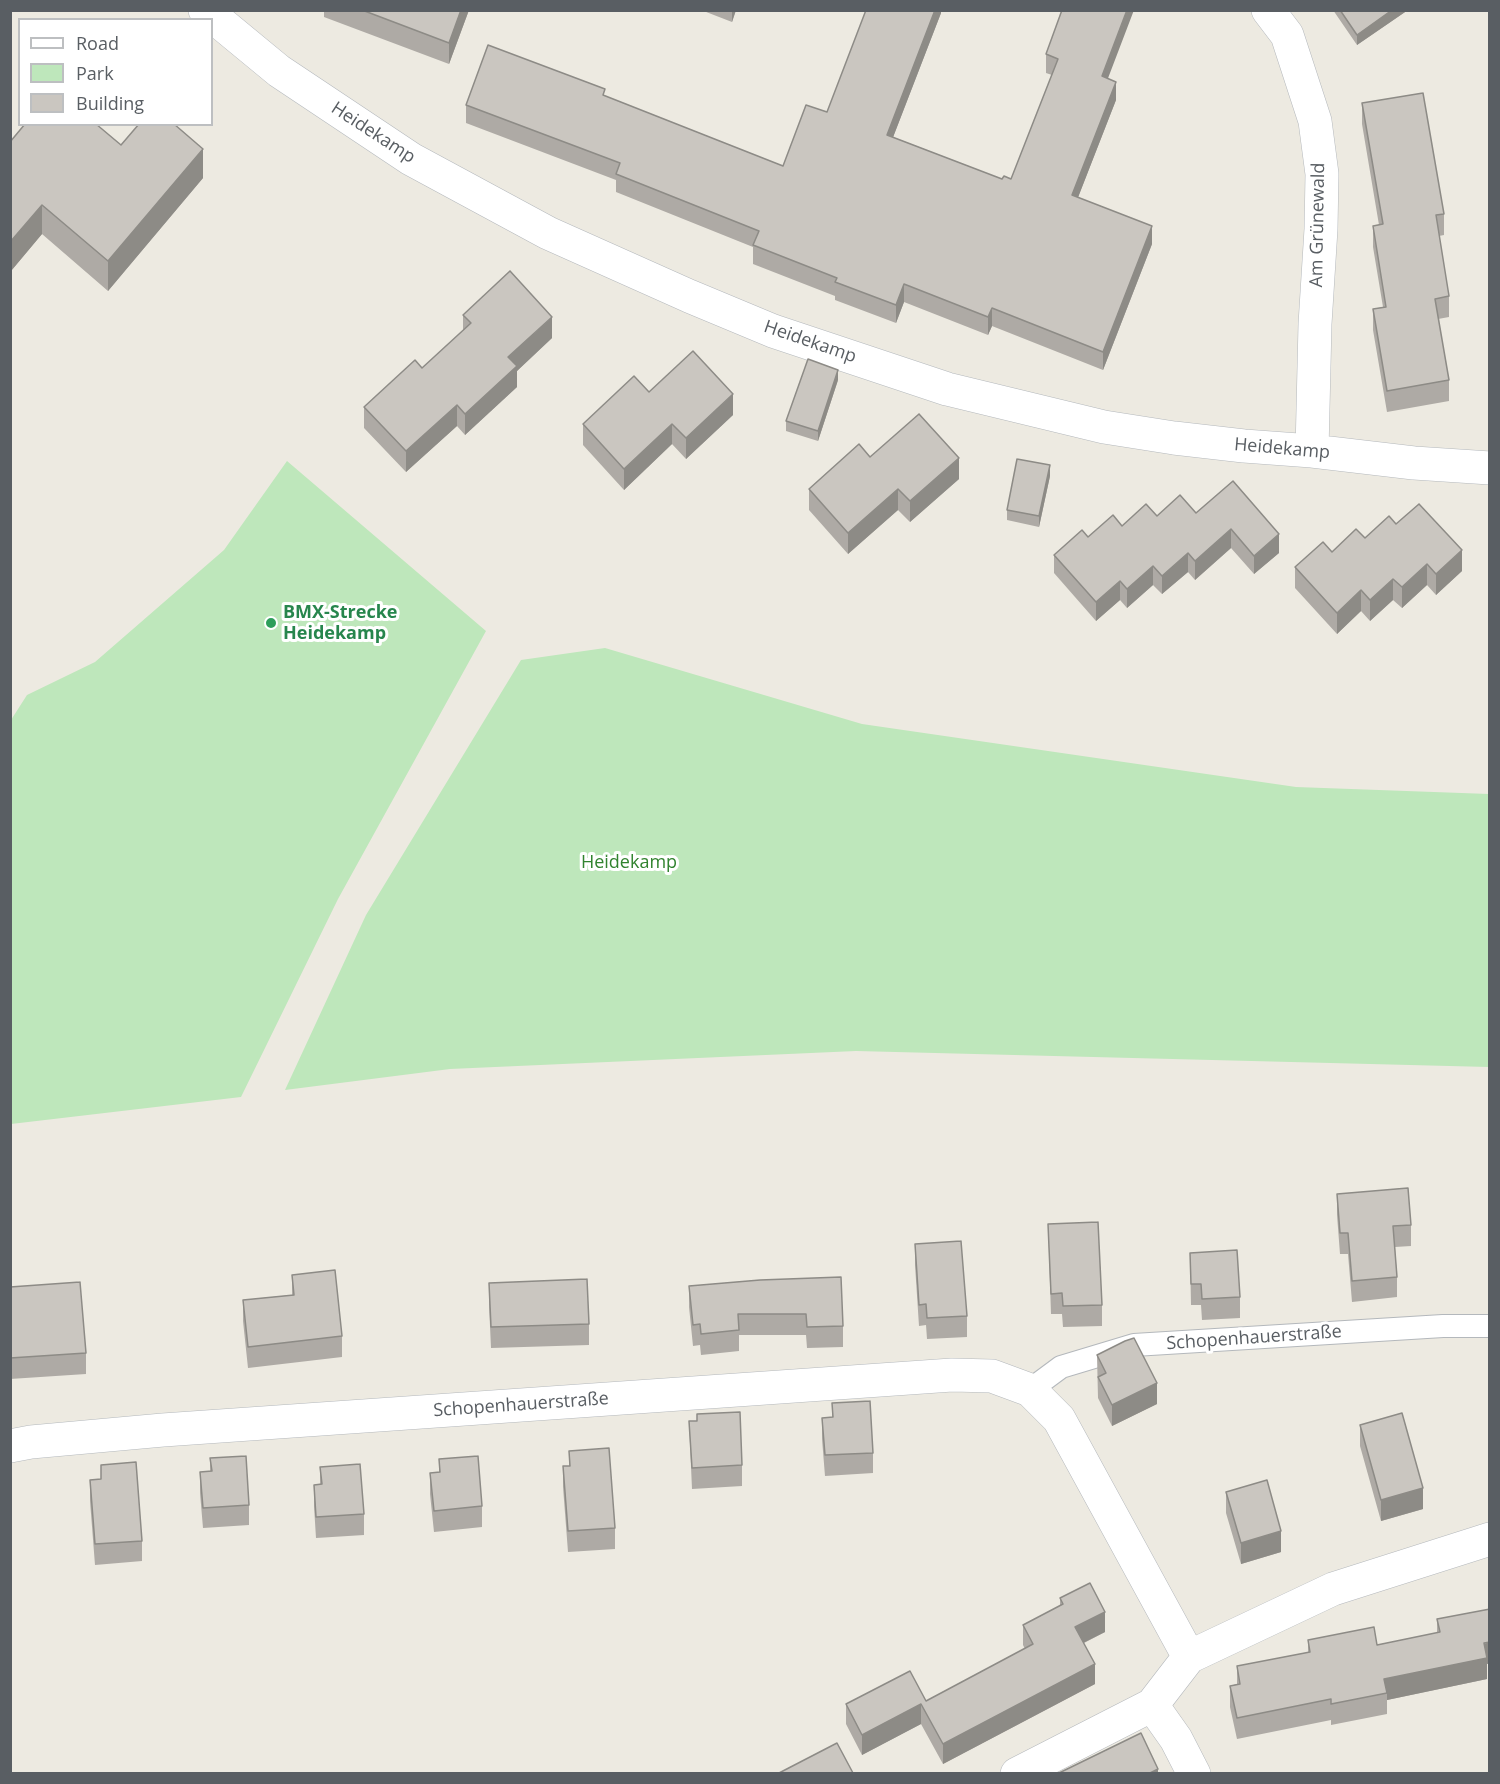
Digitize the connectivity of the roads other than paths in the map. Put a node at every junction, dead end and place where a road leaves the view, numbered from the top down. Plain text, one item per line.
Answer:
1 (205, 10) edge
2 (1268, 10) edge
3 (1312, 451) junction
4 (1490, 468) edge
5 (1490, 1326) edge
6 (1030, 1390) junction
7 (10, 1446) edge
8 (1490, 1539) edge
9 (1189, 1657) junction
10 (1152, 1704) junction
11 (1017, 1773) edge
12 (1194, 1773) edge

1 - 3 street, Heidekamp
2 - 3 street, Am Grünewald
3 - 4 street, Heidekamp
5 - 6 lane, Schopenhauerstraße
6 - 7 street, Schopenhauerstraße
6 - 9 street, Schopenhauerstraße
8 - 9 street
9 - 10 street
10 - 11 street
10 - 12 street

